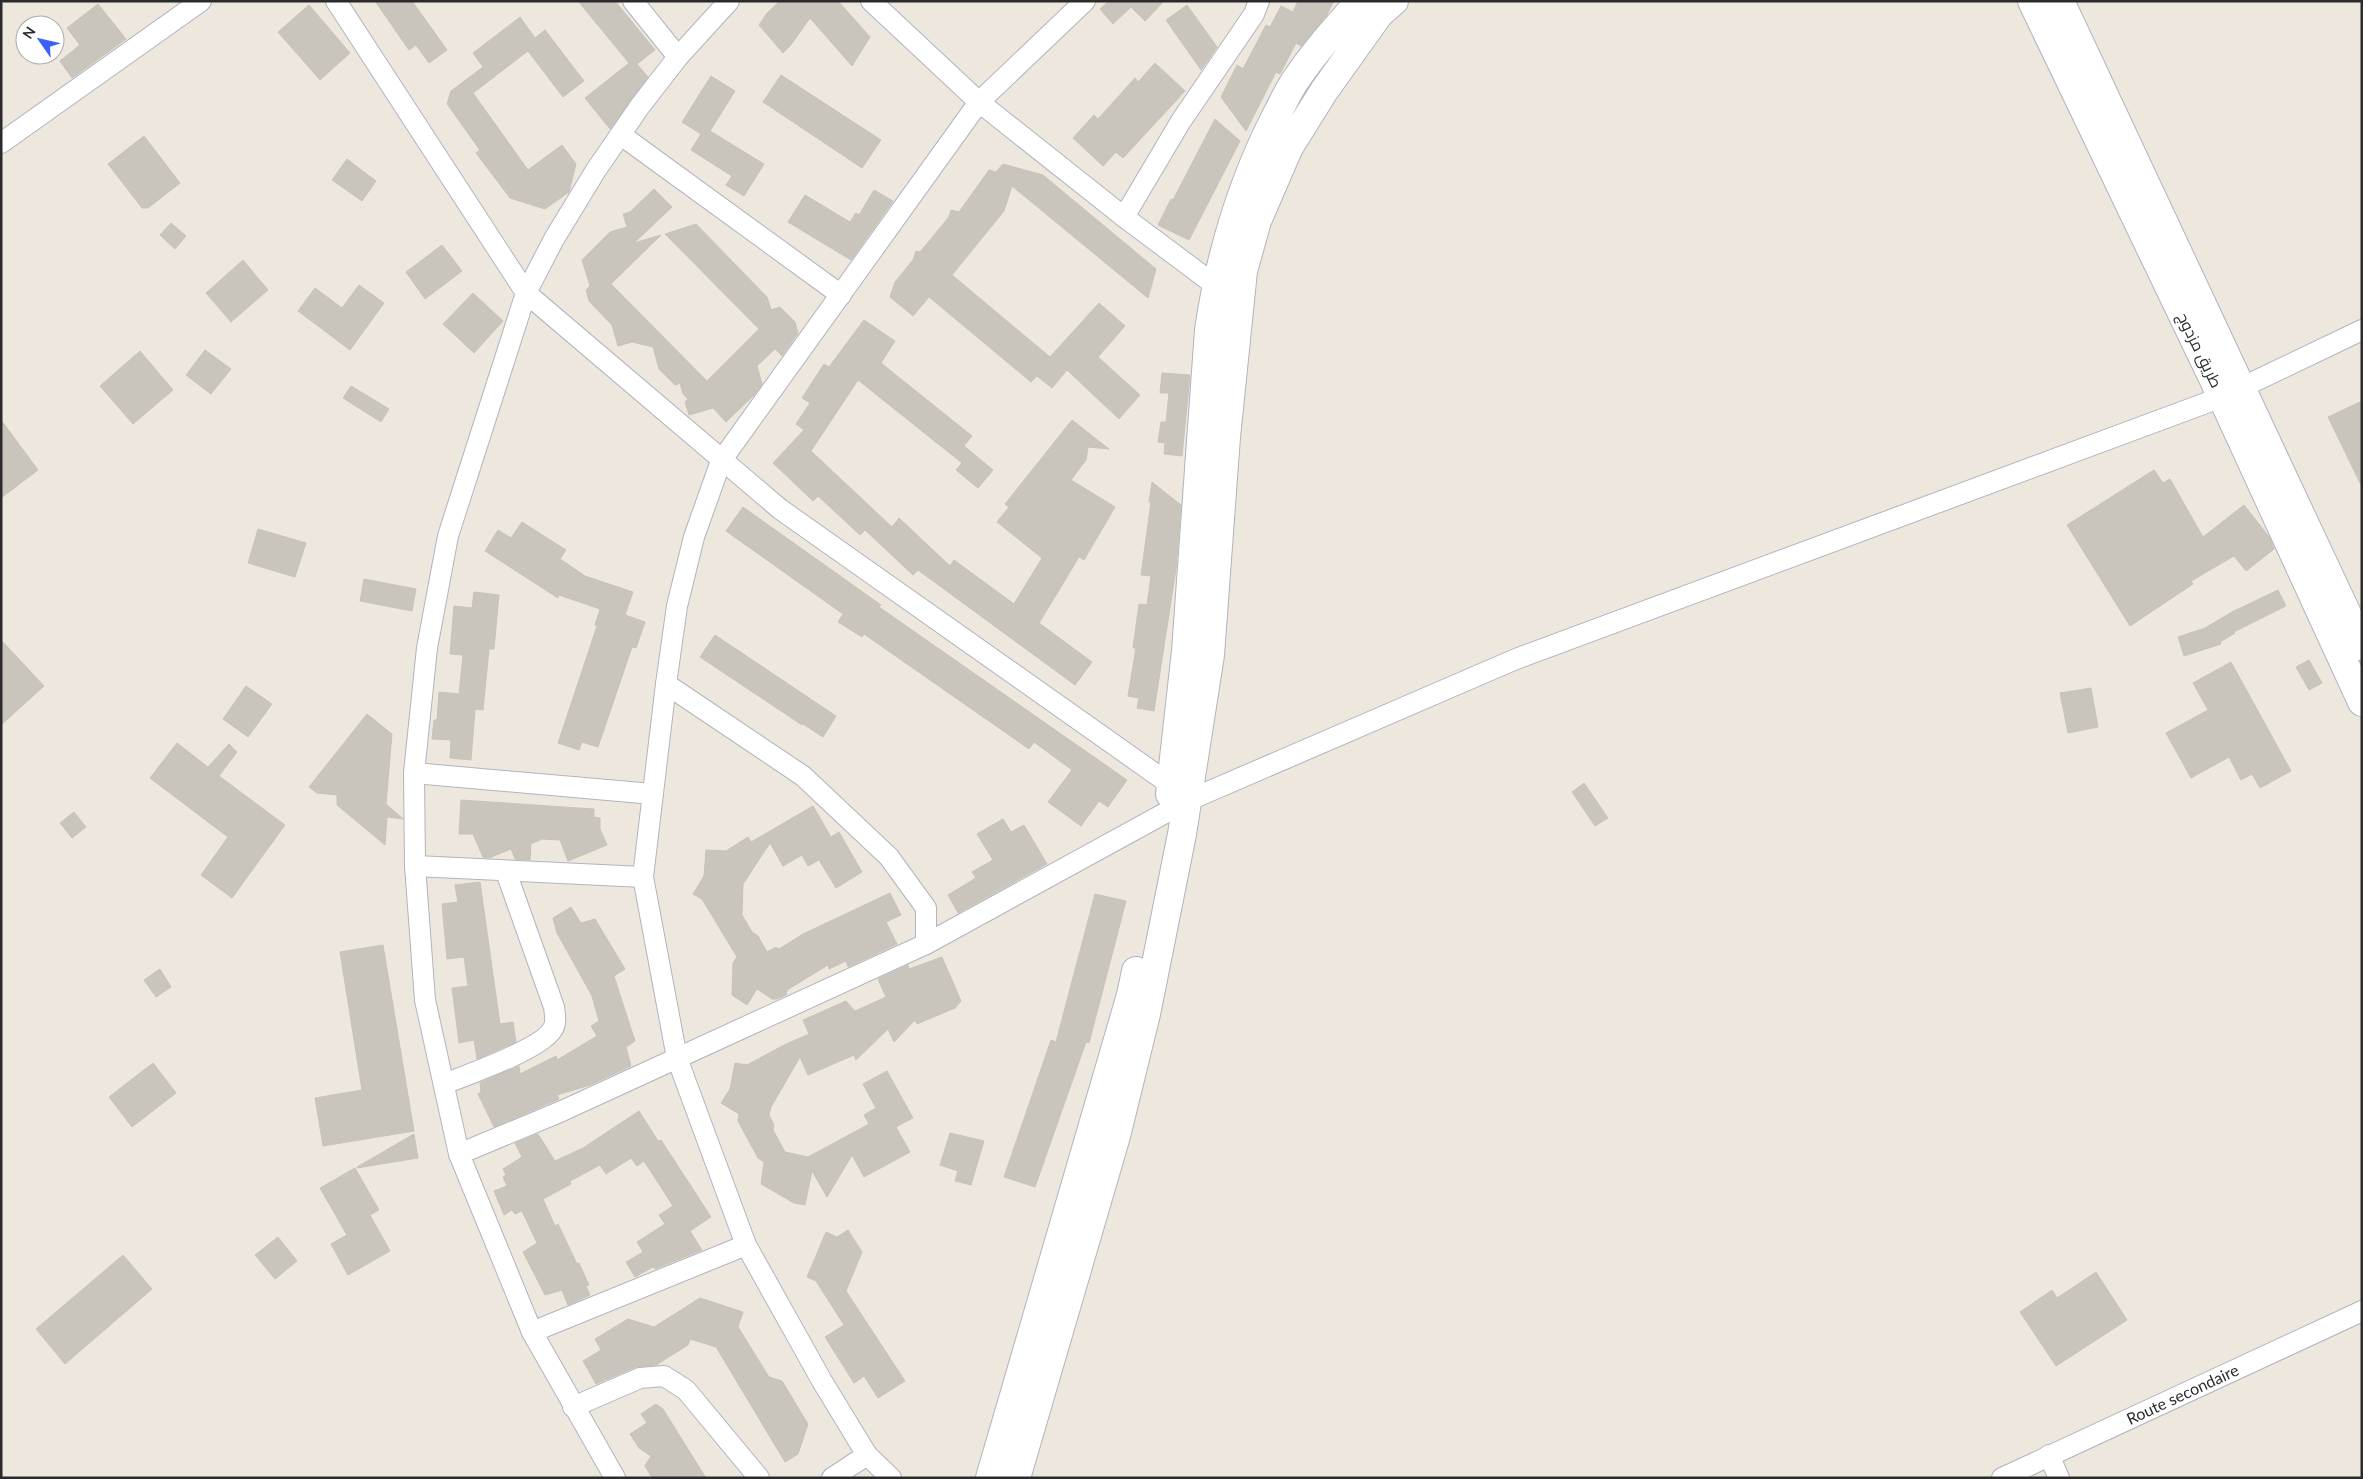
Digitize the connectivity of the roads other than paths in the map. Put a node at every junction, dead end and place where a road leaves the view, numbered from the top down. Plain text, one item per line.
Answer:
1 (201, 1) edge
2 (336, 1) edge
3 (634, 1) edge
4 (729, 1) edge
5 (872, 1) edge
6 (1085, 1) edge
7 (1259, 1) edge
8 (1360, 1) edge
9 (1394, 1) edge
10 (2032, 1) edge
11 (2060, 1) edge
12 (678, 57) junction
13 (979, 102) junction
14 (621, 135) junction
15 (1, 143) edge
16 (1124, 217) junction
17 (1215, 287) junction
18 (526, 293) junction
19 (841, 294) junction
20 (1240, 302) junction
21 (2362, 330) edge
22 (2232, 392) junction
23 (721, 460) junction
24 (2264, 463) junction
25 (2362, 646) edge
26 (666, 684) junction
27 (2359, 691) edge
28 (414, 774) junction
29 (653, 794) junction
30 (1175, 800) junction
31 (415, 866) junction
32 (506, 872) junction
33 (642, 877) junction
34 (926, 944) junction
35 (677, 1058) junction
36 (444, 1084) junction
37 (459, 1154) junction
38 (746, 1245) junction
39 (2362, 1311) edge
40 (532, 1332) junction
41 (573, 1407) junction
42 (867, 1455) junction
43 (2049, 1455) junction
44 (616, 1478) edge
45 (758, 1478) edge
46 (832, 1478) edge
47 (891, 1478) edge
48 (990, 1478) edge
49 (1016, 1478) edge
50 (2002, 1478) edge
51 (2059, 1478) edge

1 - 15 street
2 - 18 street
3 - 12 street
4 - 12 street
5 - 13 street
6 - 13 street
7 - 16 street
8 - 17 street
9 - 20 street
10 - 22 street, طريق مزدوج
11 - 22 street
12 - 14 street
13 - 16 street
13 - 19 street
14 - 18 street
14 - 19 street
16 - 17 street
17 - 20 street
17 - 30 street
18 - 23 street
18 - 28 street
19 - 23 street
20 - 30 street
21 - 22 street
22 - 24 street, طريق مزدوج
22 - 30 street
23 - 26 street
23 - 30 street
24 - 25 street
24 - 27 street, طريق مزدوج
26 - 29 street
26 - 34 street
28 - 29 street
28 - 31 street
29 - 33 street
30 - 34 street
30 - 48 street
30 - 49 street
31 - 32 street
31 - 36 street
32 - 33 street
32 - 36 street
33 - 35 street
34 - 35 street
35 - 37 street
35 - 38 street
36 - 37 street
37 - 40 street
38 - 40 street
38 - 42 street
39 - 43 street, Route secondaire
40 - 41 street
41 - 44 street
41 - 45 street
42 - 46 street
42 - 47 street
43 - 50 street, Route secondaire
43 - 51 street

